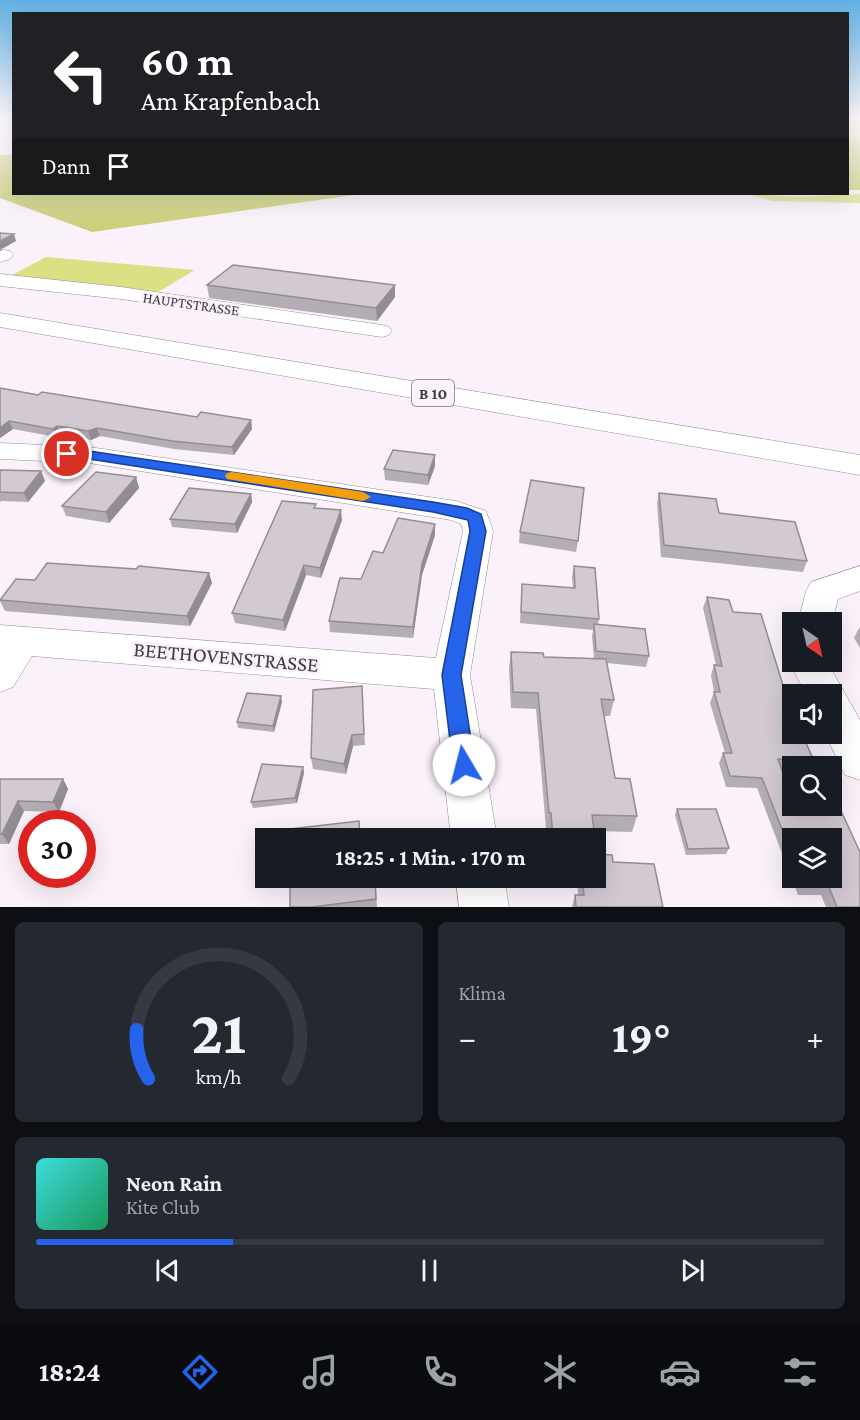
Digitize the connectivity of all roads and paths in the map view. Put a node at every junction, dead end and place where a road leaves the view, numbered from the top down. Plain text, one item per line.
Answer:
1 (0, 280) edge
2 (0, 320) edge
3 (382, 331) dead end
4 (0, 451) edge
5 (860, 465) edge
6 (860, 578) edge
7 (818, 612) edge
8 (12, 639) edge
9 (451, 675) junction
10 (0, 676) edge
11 (842, 726) edge
12 (860, 761) edge
13 (473, 828) edge
14 (481, 888) edge
15 (484, 907) edge

1 - 3 street, HAUPTSTRASSE
2 - 5 main road, B 10
4 - 9 street
6 - 7 street
8 - 9 street, BEETHOVENSTRASSE
8 - 10 street
9 - 13 street
11 - 12 street
14 - 15 street

